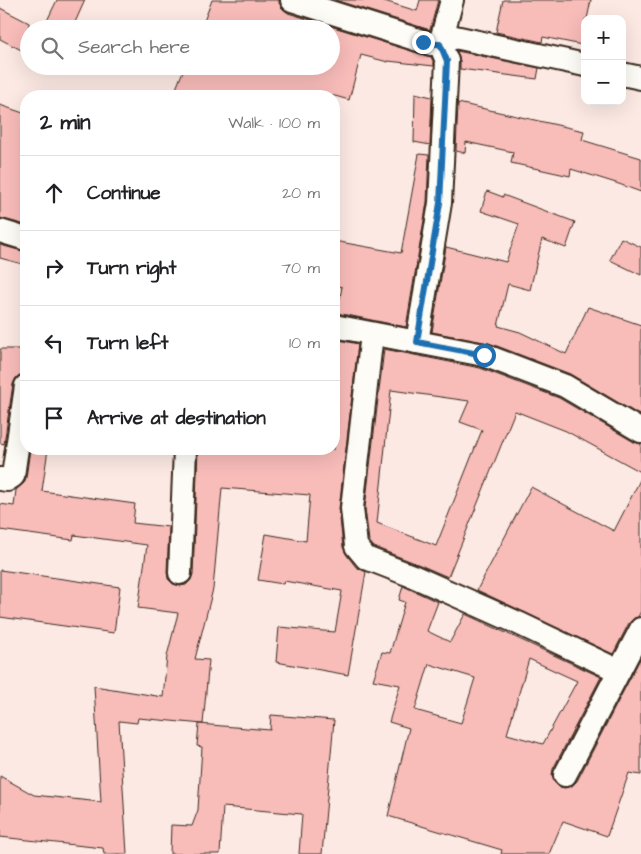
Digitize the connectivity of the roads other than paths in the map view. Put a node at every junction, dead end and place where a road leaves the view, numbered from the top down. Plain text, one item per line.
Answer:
1 (292, 0) edge
2 (452, 0) edge
3 (440, 44) junction
4 (581, 64) edge
5 (626, 75) edge
6 (641, 78) edge
7 (0, 231) edge
8 (20, 237) edge
9 (340, 327) edge
10 (372, 334) junction
11 (417, 342) junction
12 (20, 428) edge
13 (641, 431) edge
14 (185, 455) edge
15 (0, 479) edge
16 (180, 573) dead end
17 (641, 629) edge
18 (619, 671) junction
19 (565, 775) dead end

1 - 3 street
2 - 3 street
3 - 4 street
3 - 11 street
5 - 6 street
7 - 8 street
9 - 10 street
10 - 11 street
10 - 18 street
11 - 13 street
12 - 15 street
14 - 16 street
17 - 18 street
18 - 19 street

